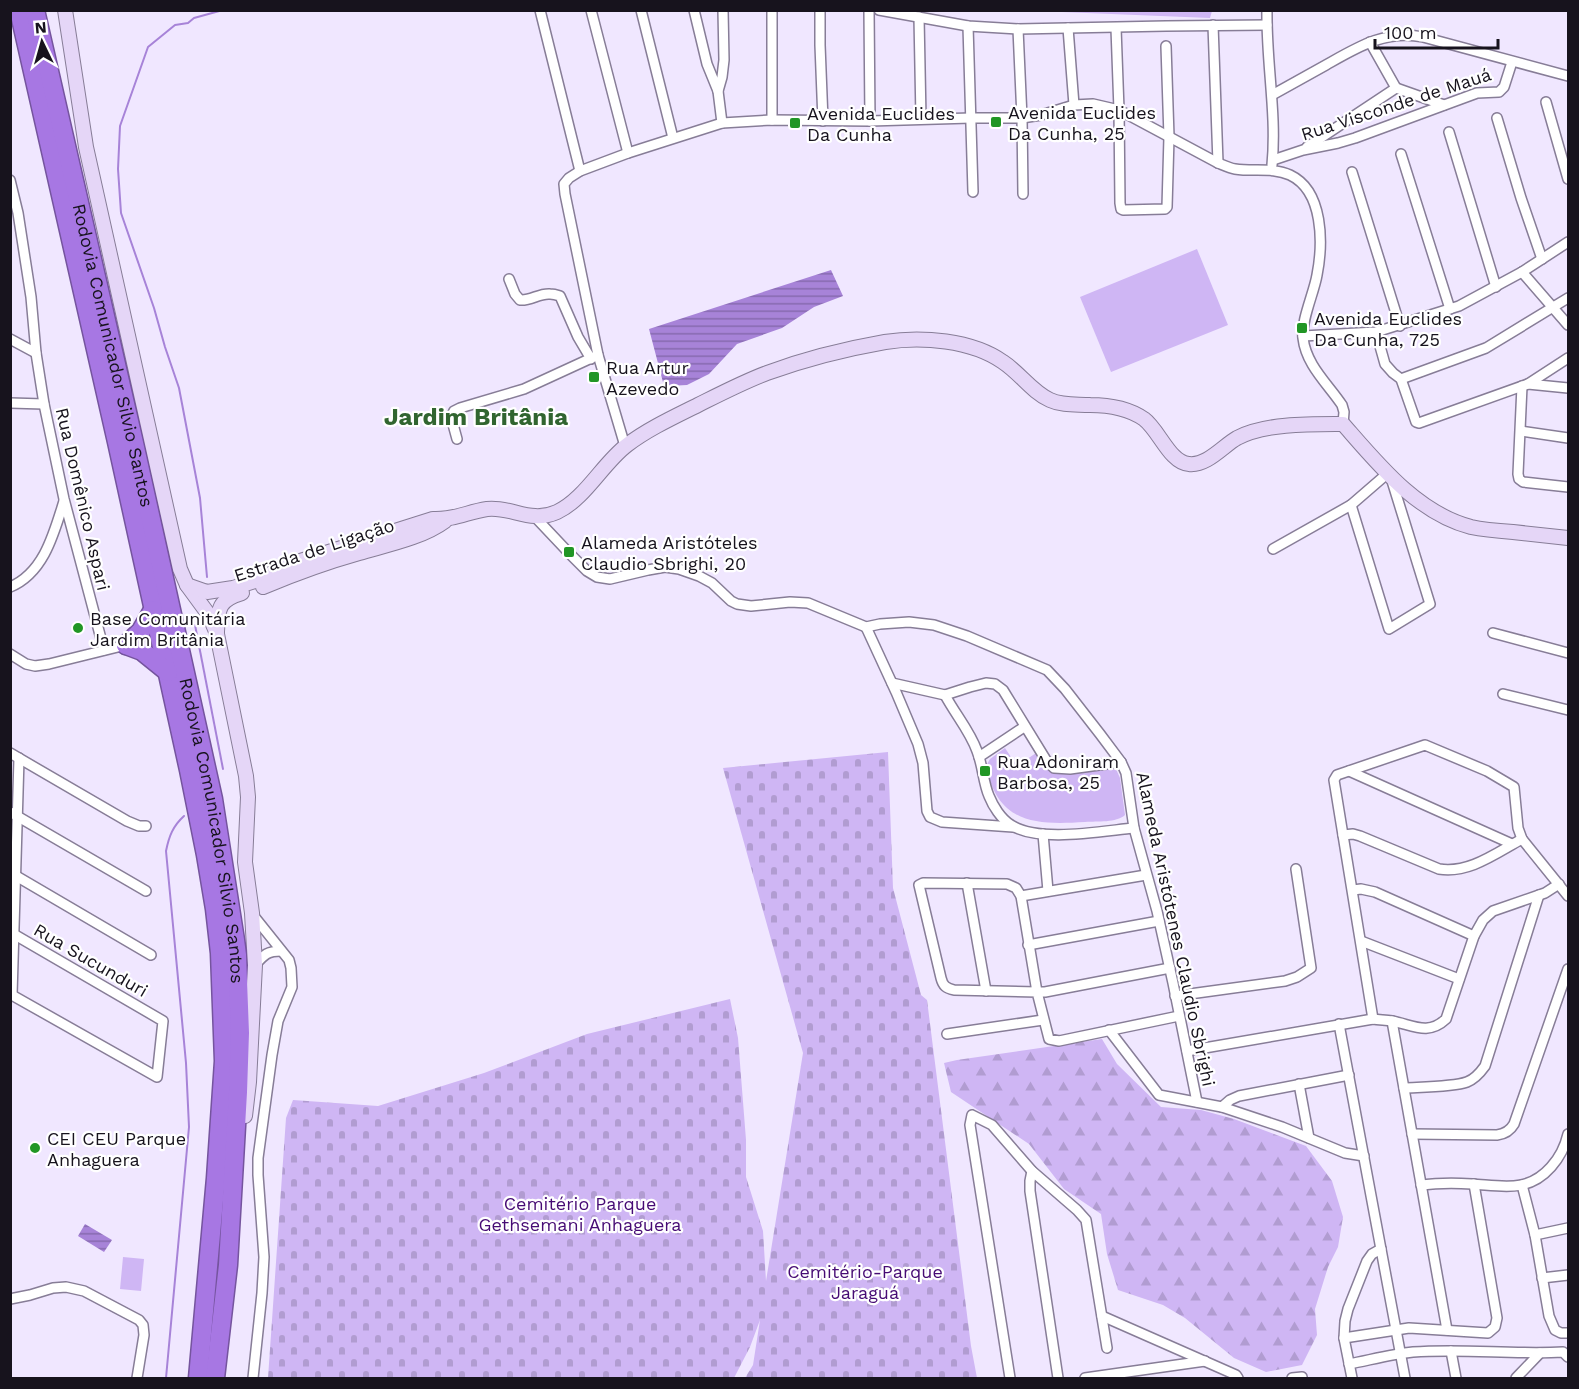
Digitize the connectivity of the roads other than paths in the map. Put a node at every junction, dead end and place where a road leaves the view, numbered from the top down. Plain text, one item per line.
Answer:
1 (20, 10) edge
2 (35, 10) edge
3 (65, 10) edge
4 (540, 10) edge
5 (591, 10) edge
6 (641, 10) edge
7 (694, 10) edge
8 (723, 10) edge
9 (772, 10) edge
10 (820, 10) edge
11 (869, 10) edge
12 (879, 10) edge
13 (1267, 10) edge
14 (919, 17) junction
15 (1213, 25) junction
16 (1267, 25) junction
17 (968, 26) junction
18 (1068, 28) junction
19 (1116, 28) junction
20 (1018, 29) junction
21 (1370, 42) junction
22 (1166, 46) dead end
23 (1512, 62) junction
24 (1569, 76) edge
25 (1396, 88) junction
26 (718, 91) junction
27 (1272, 95) junction
28 (1546, 102) dead end
29 (1074, 105) junction
30 (1444, 105) junction
31 (1119, 110) junction
32 (971, 118) junction
33 (1022, 118) junction
34 (1497, 118) dead end
35 (921, 119) junction
36 (772, 120) junction
37 (823, 121) junction
38 (870, 121) junction
39 (722, 123) junction
40 (1449, 132) dead end
41 (1169, 137) junction
42 (673, 138) junction
43 (1303, 150) junction
44 (628, 153) junction
45 (1401, 154) dead end
46 (1273, 160) junction
47 (1218, 163) junction
48 (579, 171) junction
49 (1272, 171) junction
50 (1352, 172) dead end
51 (1569, 178) edge
52 (10, 180) edge
53 (972, 192) dead end
54 (1023, 195) dead end
55 (1569, 242) edge
56 (1542, 259) junction
57 (1522, 272) junction
58 (509, 279) dead end
59 (1496, 287) junction
60 (1569, 298) edge
61 (1553, 308) junction
62 (1450, 309) junction
63 (1569, 325) edge
64 (1400, 326) junction
65 (1376, 332) junction
66 (1303, 336) junction
67 (10, 339) edge
68 (36, 353) junction
69 (595, 357) junction
70 (1569, 358) edge
71 (1401, 379) junction
72 (1525, 385) junction
73 (1569, 388) edge
74 (10, 403) edge
75 (44, 404) junction
76 (1343, 424) junction
77 (1521, 431) junction
78 (1569, 438) edge
79 (457, 439) dead end
80 (625, 446) junction
81 (1390, 475) junction
82 (1569, 488) edge
83 (64, 499) junction
84 (1351, 505) junction
85 (536, 517) junction
86 (447, 520) junction
87 (1569, 538) edge
88 (1274, 549) dead end
89 (188, 585) junction
90 (10, 587) edge
91 (153, 610) junction
92 (866, 627) junction
93 (1492, 633) dead end
94 (217, 634) junction
95 (126, 645) junction
96 (104, 650) junction
97 (1569, 653) edge
98 (10, 654) edge
99 (168, 672) junction
100 (892, 683) junction
101 (1503, 694) dead end
102 (945, 695) junction
103 (1569, 710) edge
104 (1024, 727) junction
105 (15, 755) edge
106 (979, 757) junction
107 (1121, 762) junction
108 (1349, 771) junction
109 (14, 814) edge
110 (146, 826) dead end
111 (1013, 826) junction
112 (1134, 828) junction
113 (1043, 834) junction
114 (1344, 835) junction
115 (1522, 839) junction
116 (1512, 844) junction
117 (1296, 868) dead end
118 (13, 875) edge
119 (1146, 875) junction
120 (967, 883) junction
121 (1559, 884) junction
122 (1353, 890) junction
123 (146, 891) dead end
124 (1048, 891) junction
125 (1539, 895) junction
126 (1021, 896) junction
127 (1569, 896) edge
128 (252, 913) junction
129 (1159, 921) junction
130 (12, 933) edge
131 (1474, 936) junction
132 (1361, 941) junction
133 (1028, 945) junction
134 (281, 951) junction
135 (151, 955) dead end
136 (255, 965) junction
137 (1170, 968) junction
138 (1569, 969) edge
139 (1460, 979) junction
140 (986, 990) junction
141 (1036, 992) junction
142 (11, 995) edge
143 (1175, 996) junction
144 (1179, 1016) junction
145 (1373, 1019) junction
146 (1043, 1020) junction
147 (1392, 1021) junction
148 (1340, 1024) junction
149 (1109, 1030) junction
150 (947, 1034) dead end
151 (1187, 1051) junction
152 (1349, 1075) junction
153 (1299, 1084) junction
154 (1404, 1088) junction
155 (1197, 1102) junction
156 (1222, 1107) junction
157 (1412, 1134) junction
158 (1569, 1134) edge
159 (1310, 1138) junction
160 (1364, 1156) junction
161 (1032, 1171) junction
162 (1474, 1184) junction
163 (1420, 1185) junction
164 (1522, 1185) junction
165 (231, 1218) junction
166 (1569, 1227) edge
167 (1535, 1235) junction
168 (1381, 1249) junction
169 (1569, 1275) edge
170 (1542, 1278) junction
171 (10, 1299) edge
172 (1102, 1316) junction
173 (1396, 1329) junction
174 (1447, 1330) junction
175 (1569, 1333) edge
176 (1344, 1338) junction
177 (1107, 1348) dead end
178 (1451, 1352) junction
179 (1540, 1353) junction
180 (1400, 1354) junction
181 (1569, 1357) edge
182 (1205, 1361) junction
183 (1348, 1364) junction
184 (137, 1378) edge
185 (198, 1378) edge
186 (215, 1378) edge
187 (253, 1378) edge
188 (1010, 1378) edge
189 (1058, 1378) edge
190 (1085, 1378) edge
191 (1238, 1378) edge
192 (1292, 1378) edge
193 (1302, 1378) edge
194 (1352, 1378) edge
195 (1405, 1378) edge
196 (1456, 1378) edge
197 (1516, 1378) edge

1 - 91 highway, Rodovia Comunicador Silvio Santos
2 - 165 highway, Rodovia Comunicador Silvio Santos
3 - 89 main road
4 - 48 street
5 - 44 street
6 - 42 street
7 - 26 street
8 - 26 street
9 - 36 street
10 - 37 street
11 - 38 street
12 - 14 street
13 - 16 street
14 - 17 street
14 - 35 street
15 - 16 street
15 - 19 street
15 - 47 street
16 - 27 street
17 - 20 street
17 - 32 street
18 - 19 street
18 - 20 street
18 - 29 street
19 - 31 street
20 - 33 street
21 - 23 street
21 - 25 street
21 - 27 street
22 - 41 street
23 - 24 street
23 - 30 street, Rua Visconde de Mauá
25 - 30 street
25 - 43 street
26 - 39 street
27 - 46 street
28 - 51 street
29 - 31 street
29 - 33 street
30 - 43 street, Rua Visconde de Mauá
31 - 41 street
31 - 41 street
32 - 33 street
32 - 35 street
32 - 53 street
33 - 54 street
34 - 56 street
35 - 38 street
36 - 37 street
36 - 39 street
37 - 38 street
39 - 42 street
40 - 59 street
41 - 47 street
42 - 44 street
43 - 46 street, Rua Visconde de Mauá
44 - 48 street
45 - 62 street
46 - 49 street
47 - 49 street
48 - 69 street
49 - 66 street
50 - 64 street
52 - 68 street, Rua Domênico Aspari
55 - 56 street
56 - 57 street
57 - 59 street
57 - 61 street
58 - 69 street
59 - 62 street
60 - 61 street
61 - 63 street
61 - 71 street
62 - 64 street
64 - 65 street
65 - 66 street
65 - 71 street
66 - 76 street
67 - 68 street
68 - 75 street, Rua Domênico Aspari
69 - 79 street
69 - 80 street
70 - 72 street
71 - 72 street
72 - 73 street
72 - 77 street
74 - 75 street
75 - 83 street, Rua Domênico Aspari
76 - 80 main road, Estrada de Ligação
76 - 81 main road
77 - 78 street
77 - 82 street
80 - 85 main road, Estrada de Ligação
81 - 84 street
81 - 84 street
81 - 87 main road
83 - 90 street
83 - 96 street, Rua Domênico Aspari
84 - 88 street
85 - 86 main road, Estrada de Ligação
85 - 92 street
86 - 89 main road, Estrada de Ligação
86 - 94 main road, Estrada de Ligação
89 - 94 main road
91 - 95 highway
91 - 99 highway, Rodovia Comunicador Silvio Santos
92 - 100 street
92 - 107 street, Alameda Aristótenes Claudio Sbrighi
93 - 97 street
94 - 128 main road
95 - 96 street
95 - 99 highway
96 - 98 street
99 - 185 highway, Rodovia Comunicador Silvio Santos
100 - 102 street
100 - 111 street
101 - 103 street
102 - 104 street
102 - 106 street
104 - 106 street
104 - 107 street
105 - 109 street
105 - 110 street
106 - 111 street
107 - 112 street, Alameda Aristótenes Claudio Sbrighi
108 - 114 street
108 - 115 street
108 - 116 street
109 - 118 street
109 - 123 street
111 - 113 street
112 - 113 street
112 - 119 street, Alameda Aristótenes Claudio Sbrighi
113 - 124 street
114 - 116 street
114 - 122 street
115 - 116 street
115 - 121 street
117 - 143 street
118 - 130 street
118 - 135 street
119 - 124 street
119 - 129 street, Alameda Aristótenes Claudio Sbrighi
120 - 126 street
120 - 140 street
120 - 140 street
121 - 125 street
121 - 127 street
122 - 131 street
122 - 132 street
124 - 126 street
125 - 131 street
125 - 154 street
126 - 133 street
128 - 134 street
128 - 136 main road
129 - 133 street
129 - 137 street, Alameda Aristótenes Claudio Sbrighi
130 - 142 street
130 - 142 street, Rua Sucunduri
131 - 139 street
132 - 139 street
132 - 145 street
133 - 141 street
134 - 136 street
134 - 187 street
136 - 165 main road
137 - 141 street
137 - 143 street, Alameda Aristótenes Claudio Sbrighi
138 - 157 street
139 - 147 street
140 - 141 street
141 - 146 street
143 - 144 street, Alameda Aristótenes Claudio Sbrighi
144 - 149 street
144 - 151 street, Alameda Aristótenes Claudio Sbrighi
145 - 147 street
145 - 148 street
146 - 149 street
146 - 150 street
147 - 154 street
148 - 151 street
148 - 152 street
149 - 155 street
151 - 155 street, Alameda Aristótenes Claudio Sbrighi
152 - 153 street
152 - 160 street
153 - 156 street
153 - 159 street
154 - 157 street
155 - 156 street
156 - 159 street
157 - 163 street
158 - 164 street
159 - 160 street
160 - 168 street
161 - 172 street
161 - 188 street
161 - 189 street
162 - 163 street
162 - 164 street
162 - 174 street
163 - 174 street
164 - 167 street
165 - 186 highway, Rodovia Comunicador Silvio Santos
166 - 167 street
167 - 170 street
168 - 173 street
168 - 176 street
169 - 170 street
170 - 175 street
171 - 184 street
172 - 177 street
172 - 182 street
173 - 174 street
173 - 176 street
173 - 180 street
176 - 183 street
178 - 179 street
178 - 180 street
178 - 196 street
179 - 181 street
179 - 197 street
180 - 183 street
180 - 195 street
182 - 190 street
182 - 191 street
183 - 194 street
192 - 193 street

